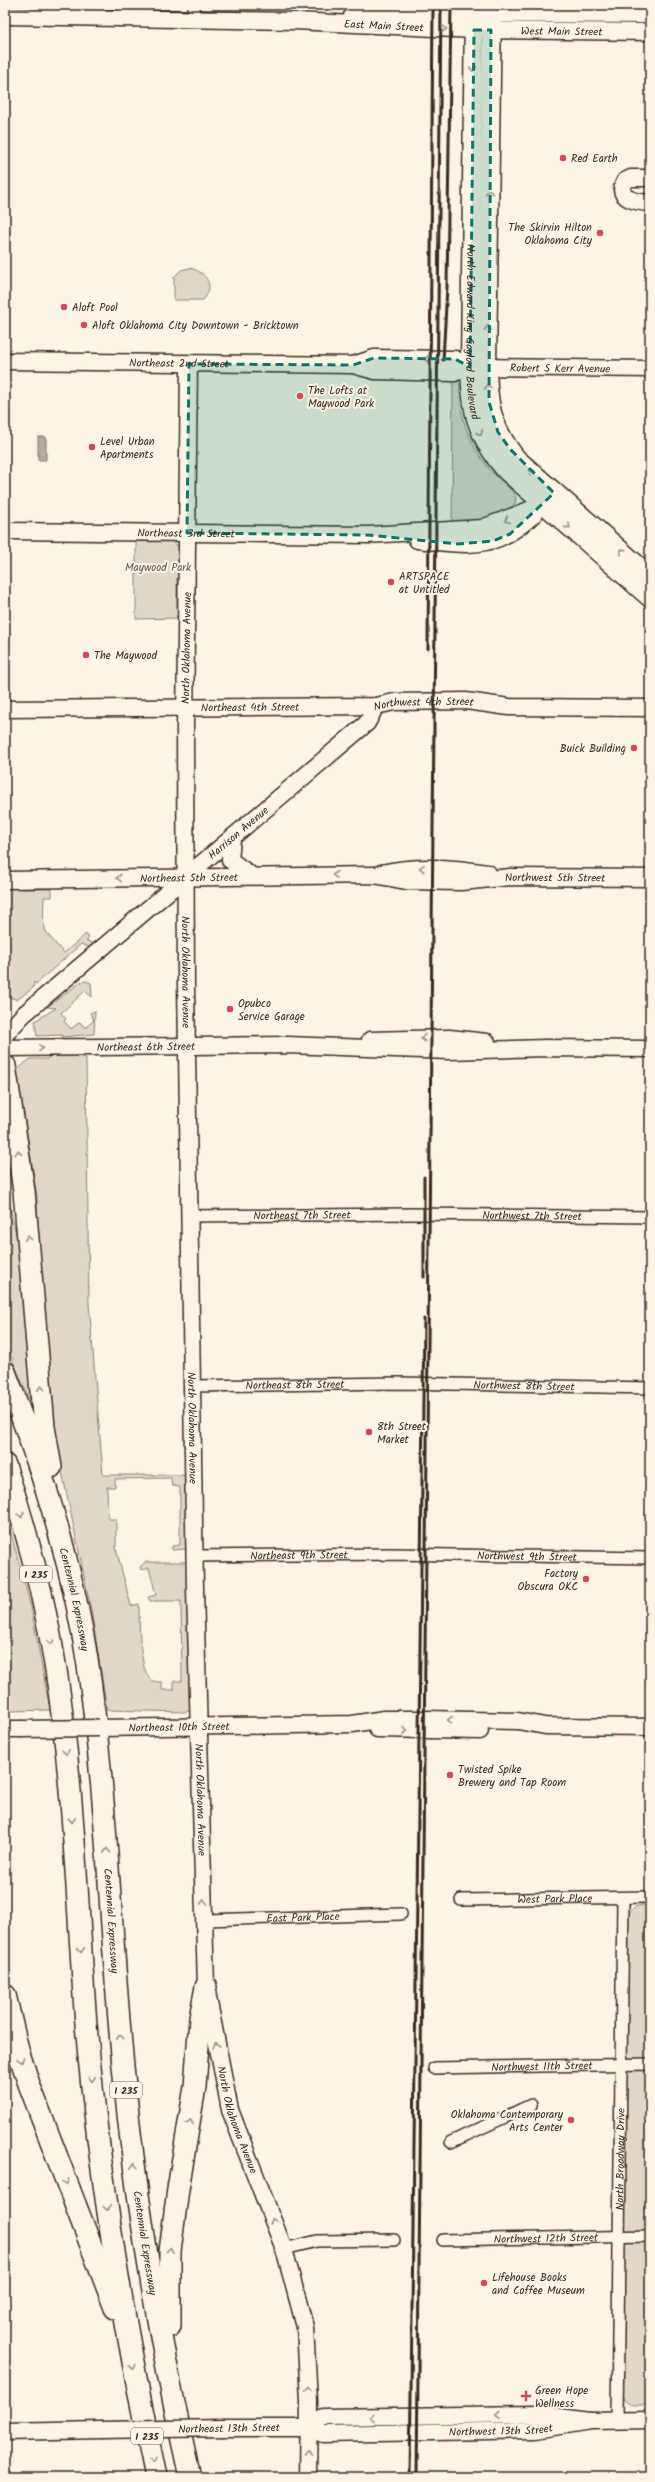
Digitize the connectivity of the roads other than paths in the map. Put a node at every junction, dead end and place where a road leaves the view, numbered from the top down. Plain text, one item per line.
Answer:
1 (193, 12) edge
2 (602, 15) junction
3 (650, 15) edge
4 (5, 16) edge
5 (483, 16) edge
6 (602, 31) junction
7 (650, 32) edge
8 (650, 178) edge
9 (650, 202) edge
10 (471, 221) junction
11 (488, 231) junction
12 (5, 361) edge
13 (189, 364) junction
14 (479, 367) junction
15 (650, 369) edge
16 (548, 499) junction
17 (5, 531) edge
18 (187, 533) junction
19 (648, 588) edge
20 (376, 706) junction
21 (185, 707) junction
22 (650, 708) edge
23 (5, 709) edge
24 (232, 839) junction
25 (374, 875) junction
26 (252, 876) junction
27 (186, 877) junction
28 (510, 877) junction
29 (650, 878) edge
30 (5, 880) edge
31 (461, 882) joint
32 (5, 1035) edge
33 (188, 1046) junction
34 (5, 1048) edge
35 (650, 1049) edge
36 (5, 1066) edge
37 (413, 1214) joint
38 (190, 1216) junction
39 (650, 1217) edge
40 (5, 1372) edge
41 (398, 1383) joint
42 (192, 1386) junction
43 (650, 1388) edge
44 (5, 1465) edge
45 (404, 1554) joint
46 (194, 1556) junction
47 (66, 1558) junction
48 (650, 1558) edge
49 (200, 1726) junction
50 (650, 1727) edge
51 (13, 1729) edge
52 (650, 1897) edge
53 (623, 1898) junction
54 (461, 1900) dead end
55 (401, 1914) dead end
56 (205, 1920) junction
57 (206, 1987) junction
58 (5, 1995) edge
59 (621, 2064) junction
60 (650, 2064) edge
61 (434, 2068) dead end
62 (531, 2105) dead end
63 (451, 2142) dead end
64 (650, 2236) edge
65 (619, 2237) junction
66 (394, 2240) dead end
67 (443, 2240) dead end
68 (284, 2249) junction
69 (128, 2338) junction
70 (172, 2398) junction
71 (617, 2420) junction
72 (650, 2420) edge
73 (308, 2428) junction
74 (5, 2432) edge
75 (156, 2477) edge
76 (190, 2477) edge
77 (308, 2477) edge

1 - 4 street, East Main Street
1 - 5 street, East Main Street
2 - 3 street, West Main Street
2 - 5 street, West Main Street
2 - 6 street
5 - 6 street, West Main Street
5 -> 10 main road, North Edward King Gaylord Boulevard
11 -> 5 main road, North Edward King Gaylord Boulevard
6 - 7 street, West Main Street
8 - 9 street
10 - 11 main road
10 - 14 main road, North Edward King Gaylord Boulevard
14 -> 11 main road, North Edward King Gaylord Boulevard
12 - 13 street, Northeast 2nd Street
13 - 14 street, Northeast 2nd Street
13 - 18 street, North Oklahoma Avenue
14 - 15 street, Robert S Kerr Avenue
14 - 16 main road, North Edward King Gaylord Boulevard
16 - 18 street, Northeast 3rd Street
16 - 19 main road, North Edward King Gaylord Boulevard
17 - 18 street, Northeast 3rd Street
18 - 21 street, North Oklahoma Avenue
20 - 21 street, Northeast 4th Street
20 - 22 street, Northwest 4th Street
20 - 24 street, Harrison Avenue
21 - 23 street, Northeast 4th Street
21 - 27 street, North Oklahoma Avenue
24 - 26 street
24 - 27 street, Harrison Avenue
25 -> 26 street, Northeast 5th Street
28 -> 25 street, Northeast 5th Street
25 - 31 street, Northeast 5th Street
26 - 27 street, Northeast 5th Street
27 -> 30 street, Northeast 5th Street
27 - 32 street, Harrison Avenue
27 - 33 street, North Oklahoma Avenue
28 - 29 street, Northwest 5th Street
28 - 31 street, Northwest 5th Street
34 -> 33 street, Northeast 6th Street
33 - 35 street, Northeast 6th Street
33 - 38 street, North Oklahoma Avenue
47 -> 36 highway
37 - 38 street, Northeast 7th Street
37 - 39 street, Northwest 7th Street
38 - 42 street, North Oklahoma Avenue
40 - 47 highway, Centennial Expressway / I 235
41 - 42 street, Northeast 8th Street
41 - 43 street, Northwest 8th Street
42 - 46 street, North Oklahoma Avenue
44 -> 69 highway, I 235
45 - 46 street, Northeast 9th Street
45 - 48 street, Northwest 9th Street
46 - 49 street, North Oklahoma Avenue
70 -> 47 highway, Centennial Expressway / I 235
49 - 50 street, Northeast 10th Street
49 - 51 street, Northeast 10th Street, bridge
56 -> 49 street, North Oklahoma Avenue
52 - 53 street, West Park Place
53 - 54 street, West Park Place
53 - 59 street, North Broadway Drive
55 - 56 street, East Park Place
56 - 57 street, North Oklahoma Avenue
68 -> 57 street, North Oklahoma Avenue
70 -> 57 highway
58 -> 69 highway
59 - 60 street, Northwest 11th Street
59 - 61 street, Northwest 11th Street
59 - 65 street, North Broadway Drive
62 - 63 street
64 - 65 street, Northwest 12th Street
65 - 67 street, Northwest 12th Street
65 - 71 street, North Broadway Drive
66 - 68 street
73 -> 68 street, North Oklahoma Avenue
69 -> 75 highway, I 235
70 - 76 highway, Centennial Expressway / I 235
71 - 72 street, Northwest 13th Street
71 - 73 street, Northwest 13th Street
73 - 74 street, Northeast 13th Street, bridge
77 -> 73 street, North Oklahoma Avenue

